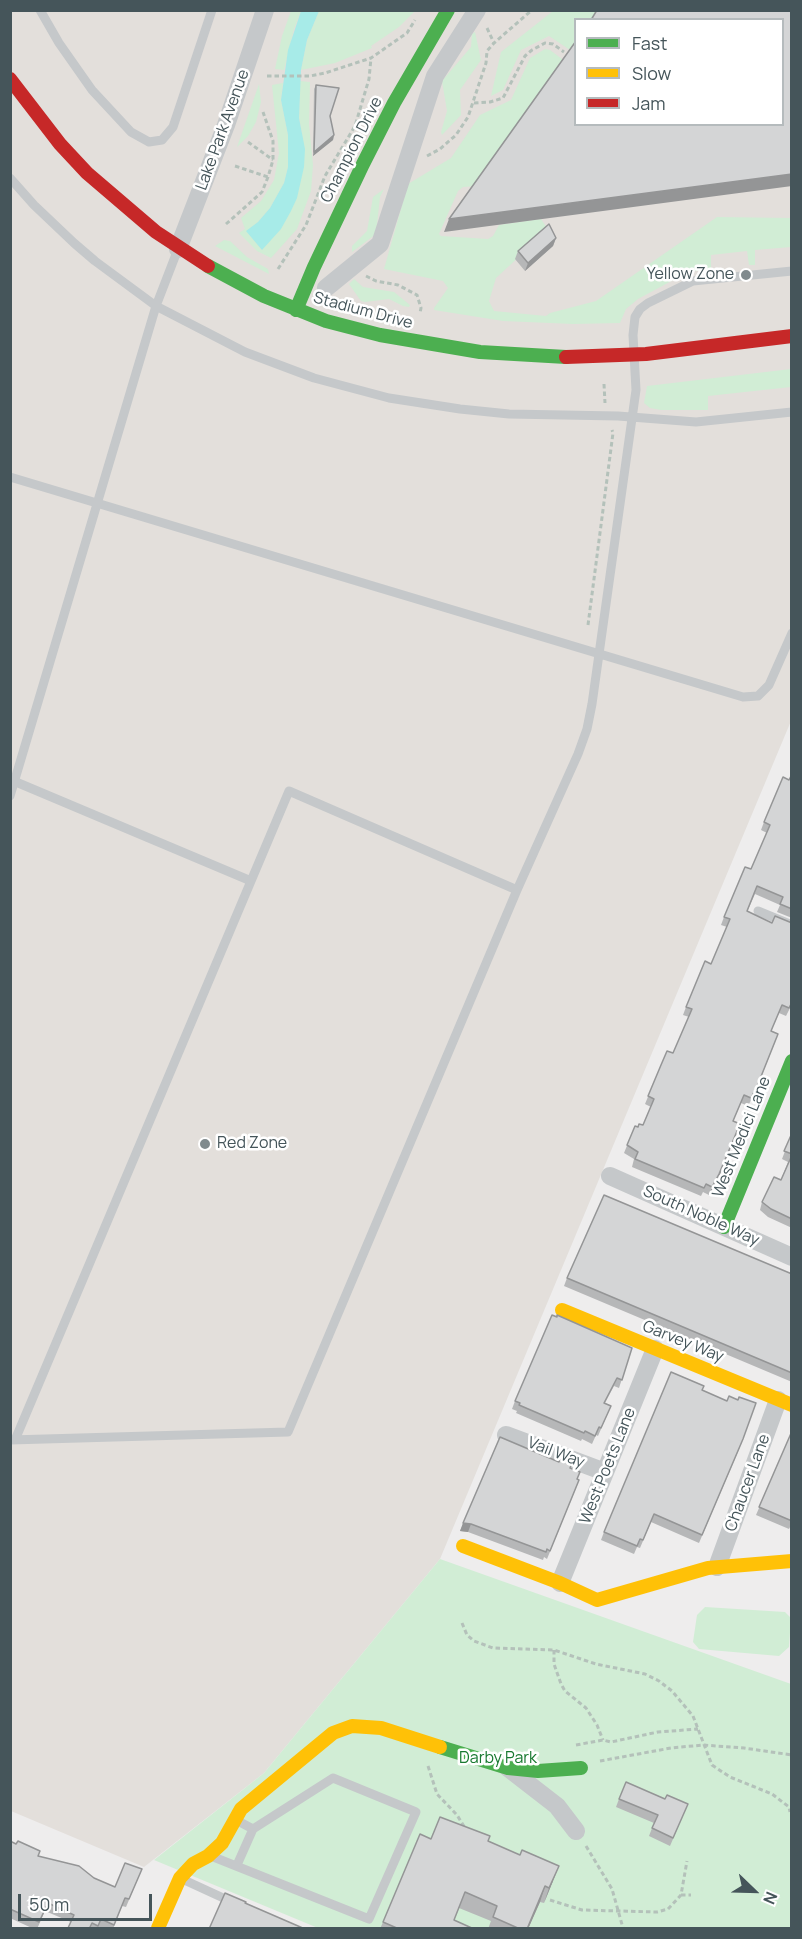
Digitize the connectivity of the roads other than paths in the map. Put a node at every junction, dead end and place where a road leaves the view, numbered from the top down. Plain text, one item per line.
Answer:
1 (40, 10) edge
2 (212, 10) edge
3 (265, 10) edge
4 (448, 10) edge
5 (477, 10) edge
6 (13, 88) edge
7 (10, 178) edge
8 (178, 249) junction
9 (792, 271) edge
10 (326, 288) dead end
11 (156, 306) junction
12 (297, 310) junction
13 (792, 336) edge
14 (634, 354) junction
15 (792, 412) edge
16 (631, 416) junction
17 (10, 477) edge
18 (98, 503) junction
19 (792, 633) edge
20 (598, 653) junction
21 (16, 782) junction
22 (10, 796) edge
23 (251, 881) junction
24 (517, 890) junction
25 (758, 910) dead end
26 (792, 925) edge
27 (792, 1061) edge
28 (610, 1176) dead end
29 (724, 1227) junction
30 (792, 1257) edge
31 (562, 1310) dead end
32 (655, 1348) junction
33 (785, 1402) edge
34 (506, 1435) dead end
35 (13, 1440) edge
36 (605, 1472) junction
37 (463, 1546) dead end
38 (792, 1561) edge
39 (717, 1567) junction
40 (560, 1583) junction
41 (508, 1767) junction
42 (581, 1768) road end
43 (234, 1819) junction
44 (253, 1829) junction
45 (576, 1831) road end
46 (208, 1856) junction
47 (237, 1865) junction
48 (180, 1878) junction
49 (245, 1907) edge
50 (369, 1924) edge
51 (158, 1929) edge

1 - 2 lane
3 - 8 street, Lake Park Avenue
4 - 12 street, Champion Drive
5 - 10 street
6 - 8 street, Stadium Drive
7 - 11 lane
8 - 11 lane
8 - 12 street, Stadium Drive
9 - 14 lane
11 - 16 lane
11 - 18 lane
12 - 14 street, Stadium Drive
13 - 14 street, Stadium Drive
14 - 16 lane
15 - 16 lane
16 - 20 lane
17 - 18 lane
18 - 20 lane
18 - 21 lane
19 - 20 lane
20 - 24 lane
21 - 22 lane
21 - 23 lane
23 - 24 lane
23 - 35 lane
24 - 35 lane
25 - 26 lane
27 - 29 street, West Medici Lane
28 - 29 street, South Noble Way
29 - 30 street, South Noble Way
31 - 32 street, Garvey Way
32 - 33 street, Garvey Way
32 - 36 street, West Poets Lane
33 - 39 street, Chaucer Lane
34 - 36 street, Vail Way
36 - 40 street, West Poets Lane
37 - 40 street
38 - 39 street
39 - 40 street
41 - 42 street
41 - 43 street
41 - 45 street
43 - 44 lane
43 - 46 street
44 - 47 lane
44 - 50 lane
46 - 47 lane
46 - 48 street
47 - 50 lane
48 - 49 lane
48 - 51 street

